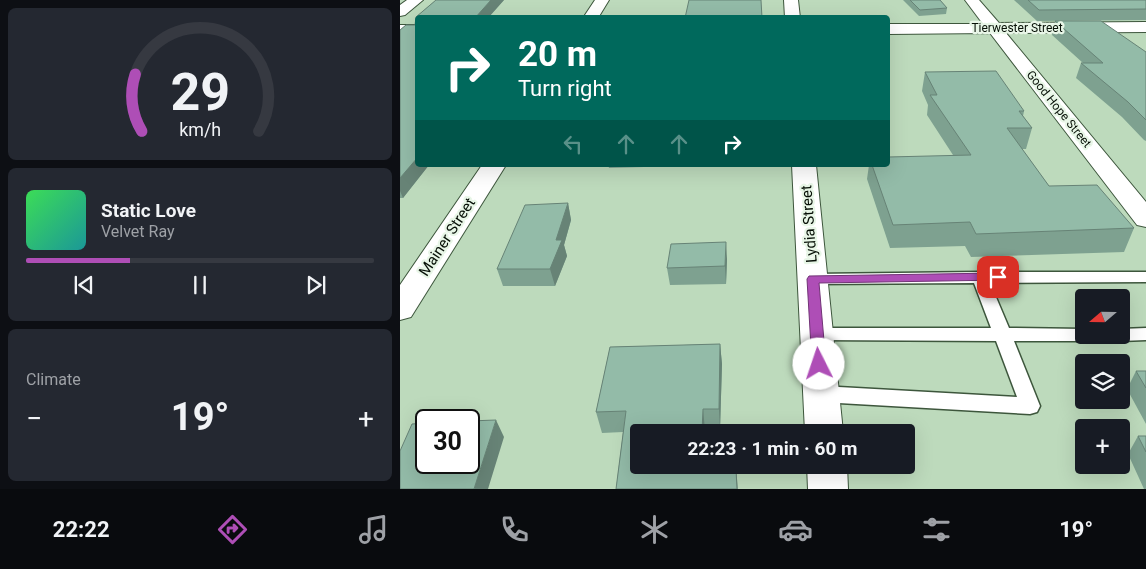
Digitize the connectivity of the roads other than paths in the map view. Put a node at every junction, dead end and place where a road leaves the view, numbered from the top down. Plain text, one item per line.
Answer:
1 (416, 0) edge
2 (602, 0) edge
3 (791, 0) edge
4 (972, 0) edge
5 (401, 11) edge
6 (592, 15) edge
7 (793, 15) edge
8 (1146, 27) edge
9 (994, 28) junction
10 (890, 29) edge
11 (400, 30) edge
12 (415, 30) edge
13 (493, 167) edge
14 (804, 167) edge
15 (1146, 219) edge
16 (980, 277) junction
17 (1146, 277) edge
18 (813, 279) junction
19 (400, 310) edge
20 (817, 334) junction
21 (1146, 334) edge
22 (1075, 335) edge
23 (1130, 335) edge
24 (1002, 336) junction
25 (821, 394) junction
26 (823, 424) edge
27 (827, 474) edge
28 (828, 489) edge

1 - 5 street
2 - 6 street
3 - 7 street
4 - 9 street, Good Hope Street
8 - 9 street, Tierwester Street
9 - 10 street, Tierwester Street
9 - 15 street, Good Hope Street
11 - 12 street
13 - 19 street, Mainer Street
14 - 18 street, Lydia Street
16 - 17 lane
16 - 18 lane
16 - 24 lane
18 - 20 street, Lydia Street
20 - 24 lane
20 - 25 street, Lydia Street
21 - 23 lane
22 - 24 lane
24 - 25 lane
25 - 26 street, Lydia Street
27 - 28 street

